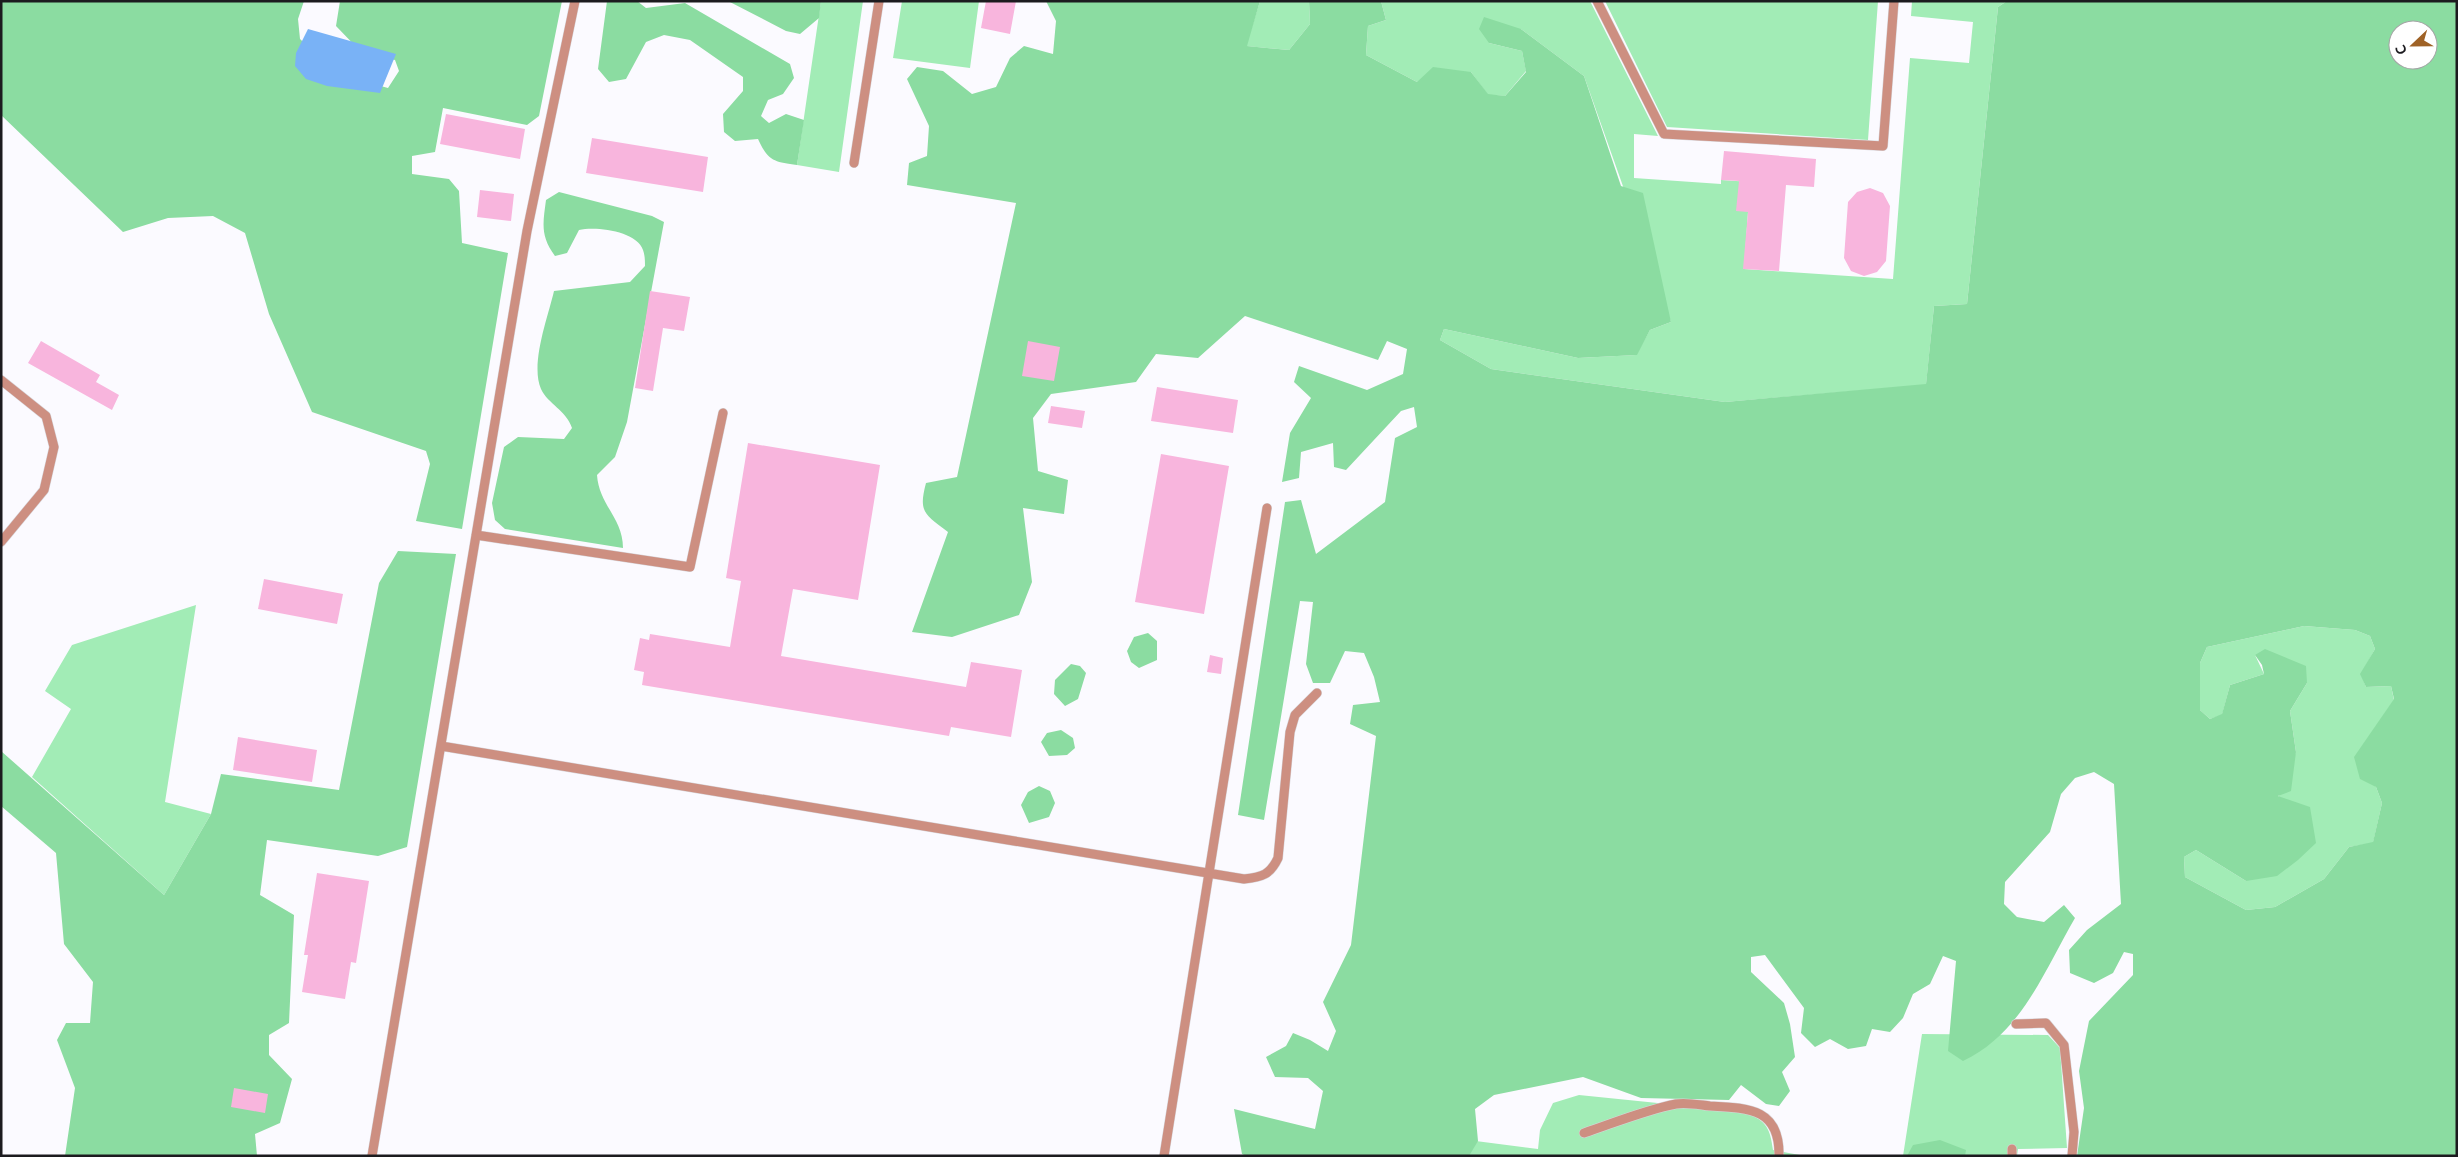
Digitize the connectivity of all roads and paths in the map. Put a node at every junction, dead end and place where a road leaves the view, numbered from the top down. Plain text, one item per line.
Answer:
1 (575, 1) edge
2 (879, 1) edge
3 (1597, 1) edge
4 (1894, 1) edge
5 (854, 163) dead end
6 (1, 380) edge
7 (723, 413) dead end
8 (1267, 508) dead end
9 (476, 535) junction
10 (1, 542) edge
11 (1317, 693) dead end
12 (441, 746) junction
13 (1209, 874) junction
14 (2016, 1024) dead end
15 (1584, 1133) dead end
16 (372, 1156) edge
17 (1164, 1156) edge
18 (1779, 1156) edge
19 (2072, 1156) edge

1 - 9 lane
2 - 5 lane
3 - 4 lane
6 - 10 lane
7 - 9 lane
8 - 13 lane
9 - 12 lane
11 - 13 lane
12 - 13 lane
12 - 16 lane
13 - 17 lane
14 - 19 lane
15 - 18 lane

